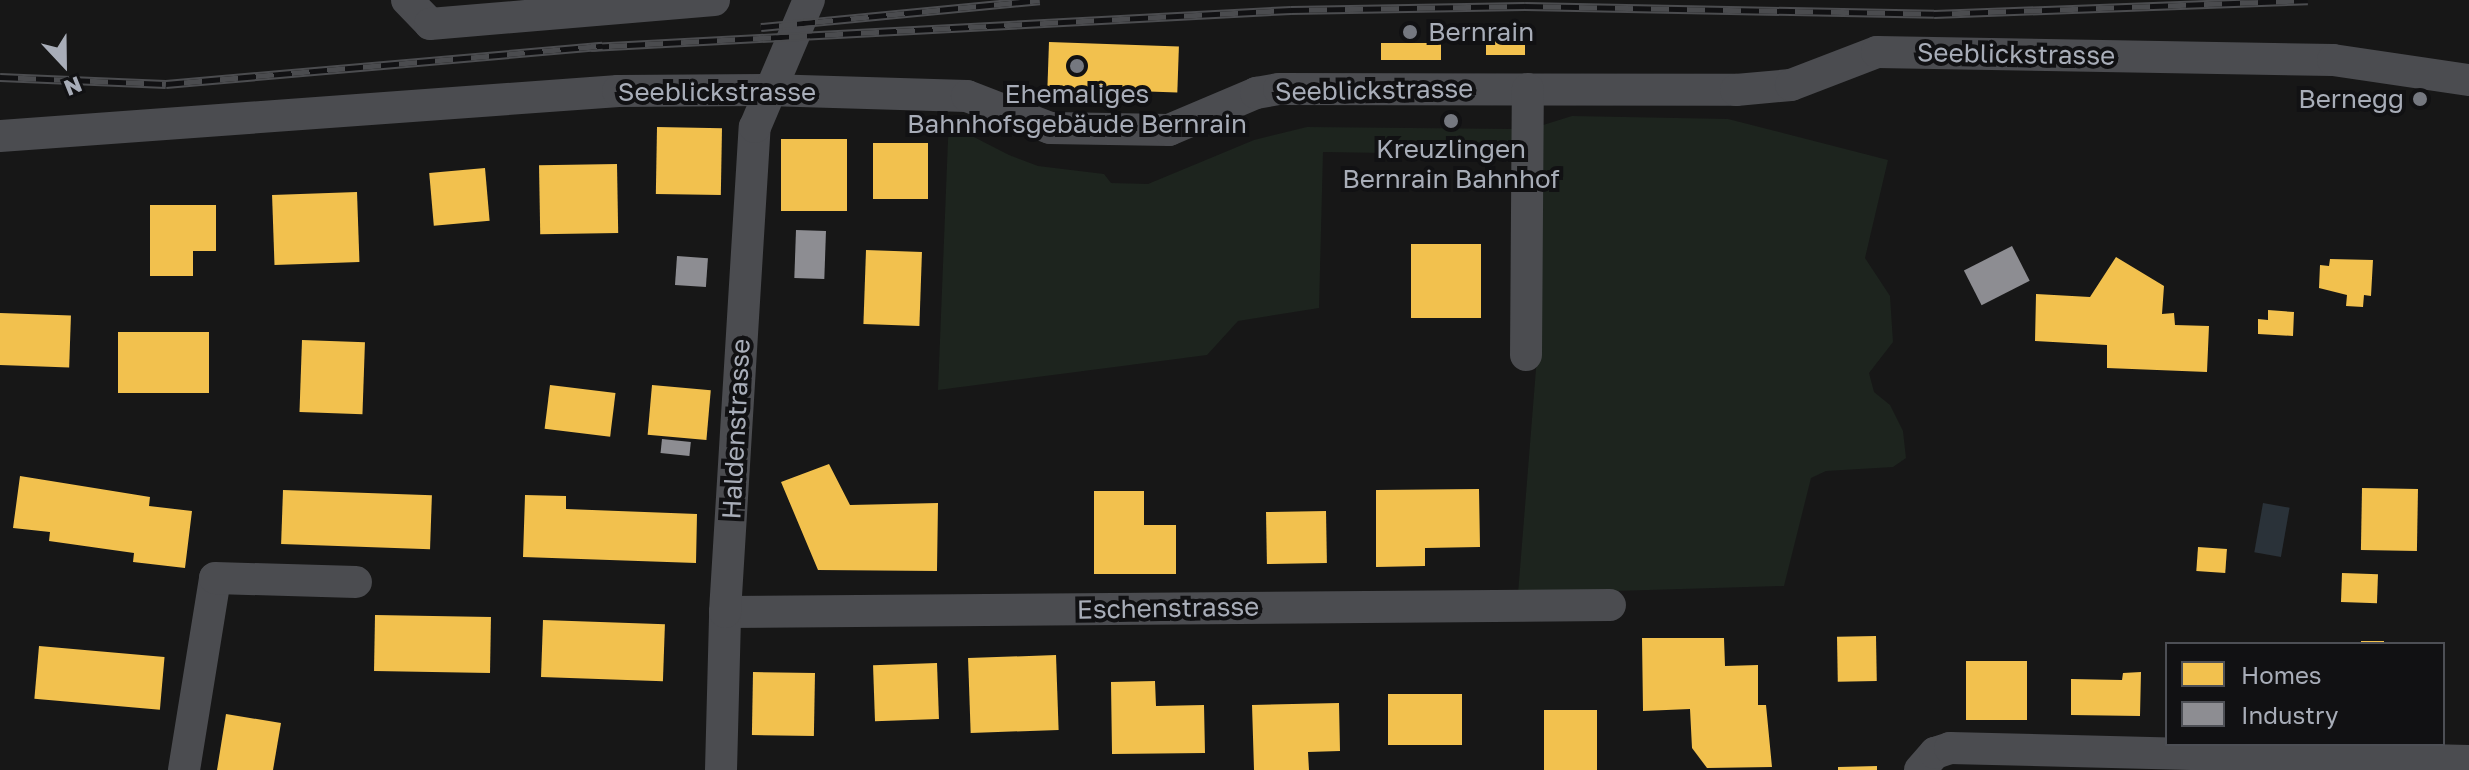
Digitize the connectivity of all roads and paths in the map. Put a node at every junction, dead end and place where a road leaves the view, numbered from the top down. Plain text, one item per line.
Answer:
1 (407, 0) edge
2 (714, 0) edge
3 (809, 0) edge
4 (2469, 80) edge
5 (1528, 89) junction
6 (767, 90) junction
7 (0, 136) edge
8 (1526, 355) dead end
9 (356, 582) dead end
10 (1610, 605) dead end
11 (725, 612) junction
12 (2469, 761) edge
13 (184, 770) edge
14 (721, 770) edge
15 (1920, 770) edge

1 - 2 street
3 - 6 street, Haldenstrasse
4 - 5 street, Seeblickstrasse
5 - 6 street, Seeblickstrasse
5 - 8 street
6 - 7 street, Seeblickstrasse
6 - 11 street, Haldenstrasse
9 - 13 street
10 - 11 street, Eschenstrasse
11 - 14 street, Haldenstrasse
12 - 15 street

